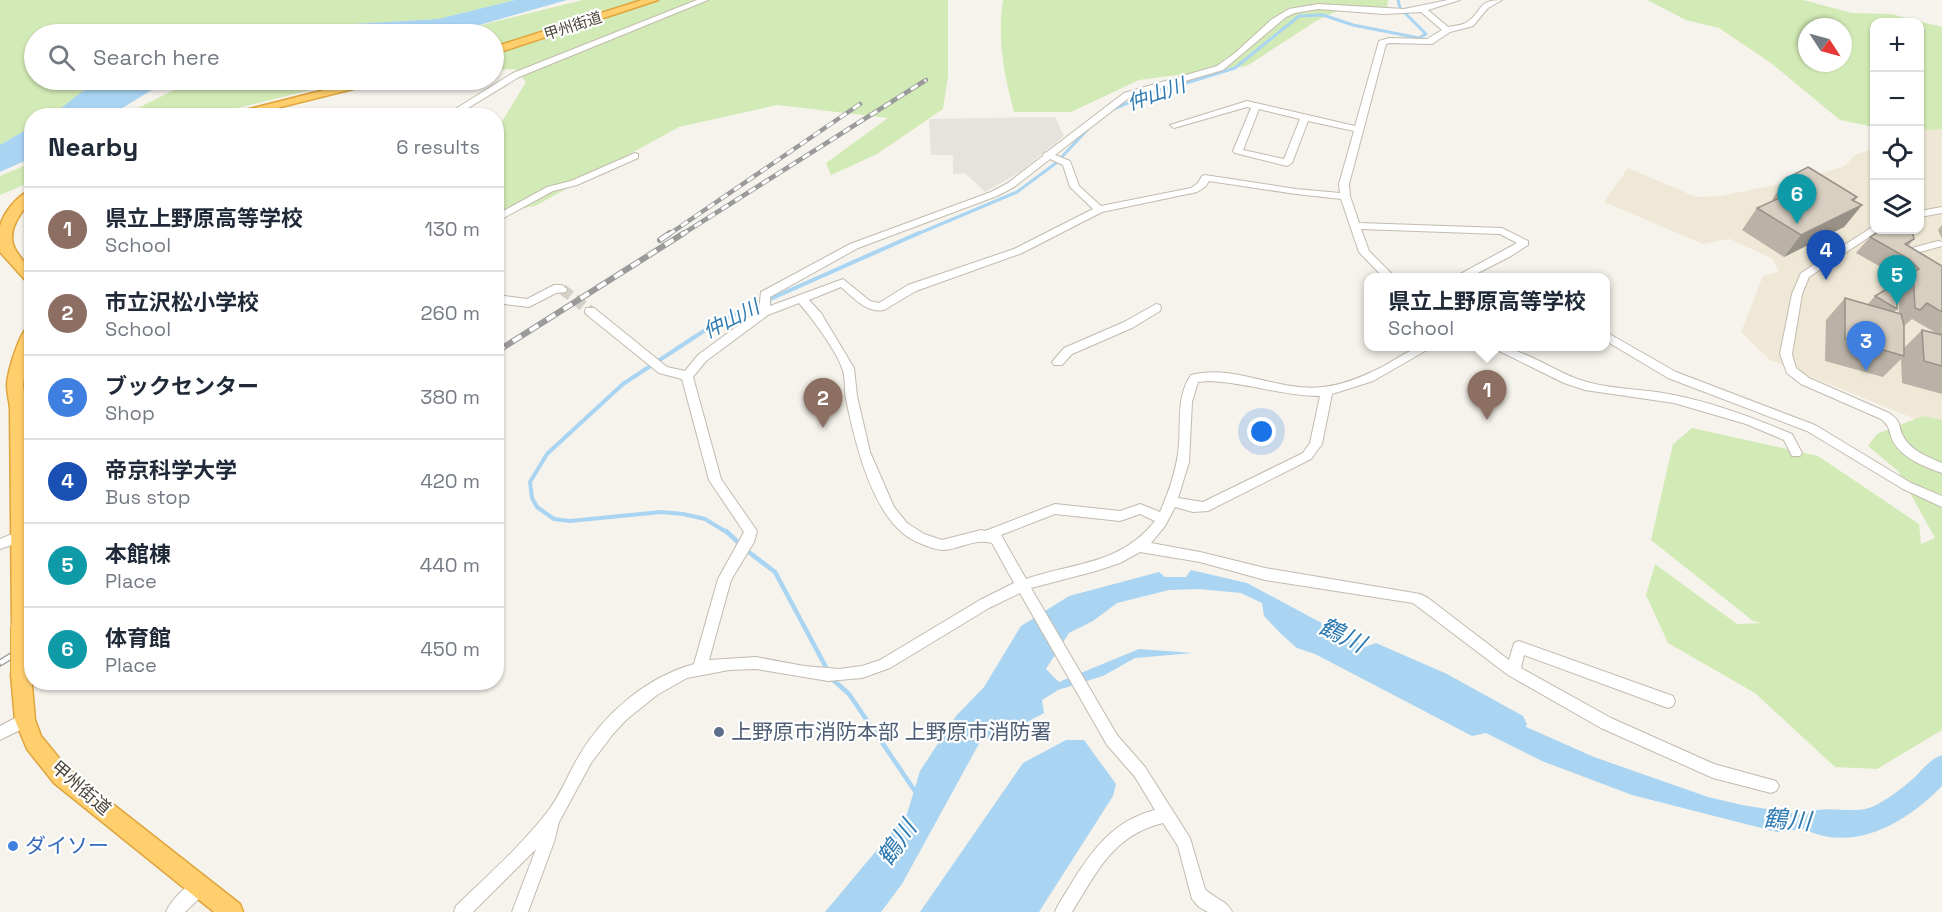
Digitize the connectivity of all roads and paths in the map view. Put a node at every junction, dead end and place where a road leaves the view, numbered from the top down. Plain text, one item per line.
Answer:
1 (653, 0) edge
2 (704, 0) edge
3 (1456, 0) edge
4 (1498, 0) edge
5 (1422, 10) junction
6 (1448, 30) junction
7 (504, 48) edge
8 (504, 82) edge
9 (336, 90) edge
10 (491, 90) edge
11 (1256, 106) junction
12 (261, 108) edge
13 (461, 108) edge
14 (1305, 117) junction
15 (1174, 125) dead end
16 (1359, 130) junction
17 (1047, 155) junction
18 (634, 156) dead end
19 (1345, 196) junction
20 (24, 201) edge
21 (1099, 210) junction
22 (1942, 210) edge
23 (1924, 213) edge
24 (504, 215) edge
25 (1356, 226) junction
26 (1870, 232) edge
27 (1938, 244) dead end
28 (1905, 253) edge
29 (24, 270) edge
30 (1386, 273) edge
31 (1468, 273) edge
32 (562, 289) dead end
33 (802, 299) junction
34 (504, 300) edge
35 (1156, 308) dead end
36 (590, 311) tunnel mouth
37 (764, 312) junction
38 (1610, 339) edge
39 (24, 350) edge
40 (1419, 351) edge
41 (1505, 351) edge
42 (1058, 362) dead end
43 (687, 376) junction
44 (1327, 392) junction
45 (24, 403) edge
46 (1796, 453) dead end
47 (1942, 468) edge
48 (1170, 501) junction
49 (1942, 502) edge
50 (1162, 518) junction
51 (24, 529) edge
52 (985, 536) junction
53 (0, 544) edge
54 (1137, 546) junction
55 (1021, 587) junction
56 (700, 668) junction
57 (1513, 670) junction
58 (1668, 701) dead end
59 (26, 720) junction
60 (0, 733) edge
61 (1771, 786) dead end
62 (1168, 814) junction
63 (551, 820) junction
64 (199, 887) junction
65 (174, 912) edge
66 (232, 912) edge
67 (462, 912) edge
68 (520, 912) edge
69 (1063, 912) edge
70 (1224, 912) edge

1 - 7 highway, 甲州街道
2 - 8 street
3 - 5 street
4 - 6 street
5 - 6 street
5 - 17 street
6 - 16 street
9 - 12 highway
10 - 13 street
11 - 14 street
11 - 14 street
11 - 15 street
14 - 16 street
16 - 19 street
17 - 21 street
17 - 37 street
18 - 24 street
19 - 21 street
19 - 25 street
20 - 29 highway
21 - 33 street
22 - 23 street
25 - 30 street
25 - 31 street
26 - 47 street
27 - 28 street
32 - 34 street
33 - 37 street
33 - 52 street
35 - 42 street
36 - 43 street
37 - 43 street
38 - 49 street
39 - 45 highway, 甲州街道
40 - 44 street
41 - 46 street
43 - 56 street
44 - 48 street
44 - 48 street
48 - 50 street
50 - 52 street
50 - 54 street
51 - 53 street
51 - 59 highway, 甲州街道, bridge
52 - 55 street
54 - 55 street
54 - 57 street
55 - 56 street
55 - 62 street
56 - 63 street
57 - 58 street
57 - 61 street
59 - 60 street
59 - 64 highway, 甲州街道
62 - 69 street
62 - 70 street
63 - 67 street
63 - 68 street
64 - 65 street
64 - 66 highway, 甲州街道

